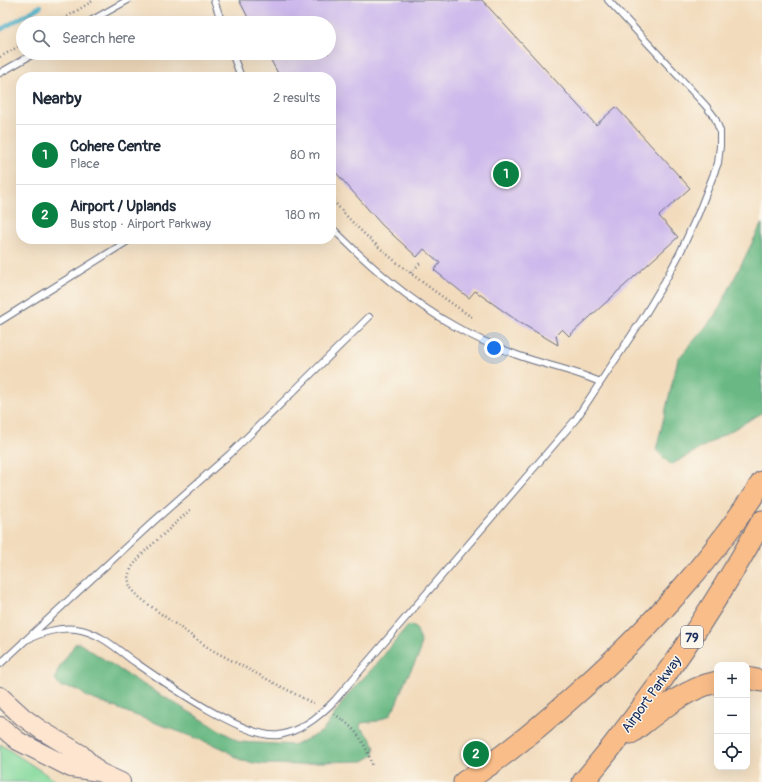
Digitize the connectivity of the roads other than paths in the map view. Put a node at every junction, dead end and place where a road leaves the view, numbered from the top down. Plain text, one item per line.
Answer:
1 (128, 0) edge
2 (214, 0) edge
3 (608, 0) edge
4 (100, 16) edge
5 (220, 16) edge
6 (23, 60) edge
7 (235, 60) edge
8 (239, 72) edge
9 (0, 73) edge
10 (336, 232) edge
11 (123, 244) edge
12 (368, 317) dead end
13 (0, 321) edge
14 (600, 382) junction
15 (762, 482) edge
16 (762, 520) edge
17 (24, 641) junction
18 (0, 664) edge
19 (750, 679) edge
20 (762, 681) edge
21 (714, 683) edge
22 (0, 696) edge
23 (0, 726) edge
24 (613, 747) junction
25 (99, 772) junction
26 (478, 776) edge
27 (121, 782) edge
28 (464, 782) edge
29 (583, 782) edge

1 - 4 lane
2 - 5 lane
3 - 14 lane
6 - 9 lane
7 - 8 lane
10 - 14 lane
11 - 13 lane
12 - 17 lane
14 - 17 lane
15 - 26 highway
16 - 24 highway, Airport Parkway / 79
17 - 18 lane
19 - 20 highway
21 - 24 highway
22 - 25 main road
23 - 25 main road
24 - 29 highway, Airport Parkway / 79
25 - 27 main road
26 - 28 highway

